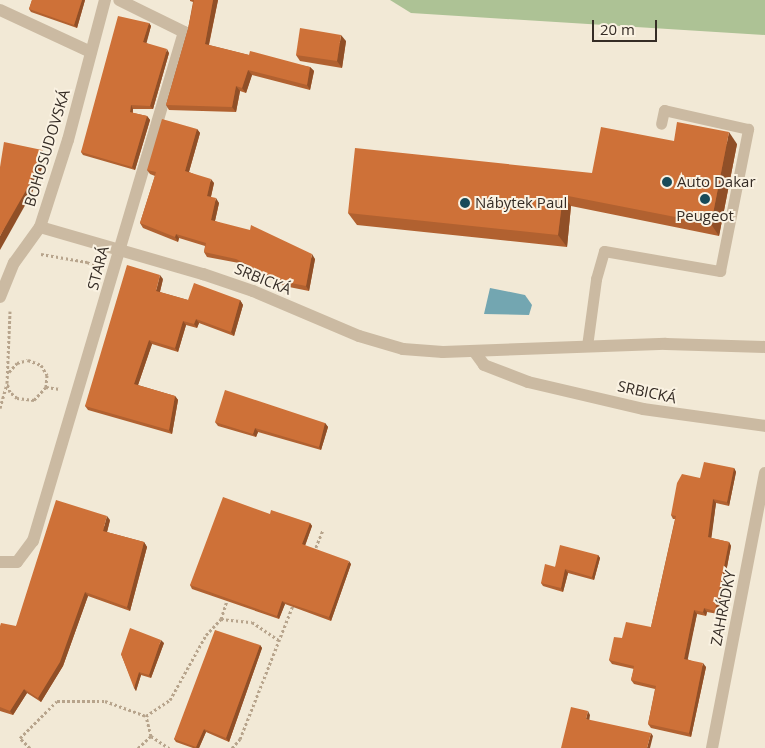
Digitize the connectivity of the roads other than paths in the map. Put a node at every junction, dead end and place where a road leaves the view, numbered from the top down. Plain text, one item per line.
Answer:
1 (105, 0) edge
2 (119, 0) edge
3 (0, 10) edge
4 (91, 52) junction
5 (661, 124) dead end
6 (40, 227) junction
7 (120, 250) junction
8 (5, 299) edge
9 (587, 346) junction
10 (765, 347) edge
11 (474, 351) junction
12 (765, 426) edge
13 (765, 474) edge
14 (0, 562) edge
15 (712, 748) edge

1 - 4 street, BOHOSUDOVSKÁ
2 - 7 street, STARÁ
3 - 4 street
4 - 6 street, BOHOSUDOVSKÁ
5 - 9 lane
6 - 7 street, SRBICKÁ
6 - 8 street, BOHOSUDOVSKÁ
7 - 11 street, SRBICKÁ
7 - 14 street, STARÁ
9 - 10 street, SRBICKÁ
9 - 11 street, SRBICKÁ
11 - 12 street, SRBICKÁ
13 - 15 street, ZAHRÁDKY

